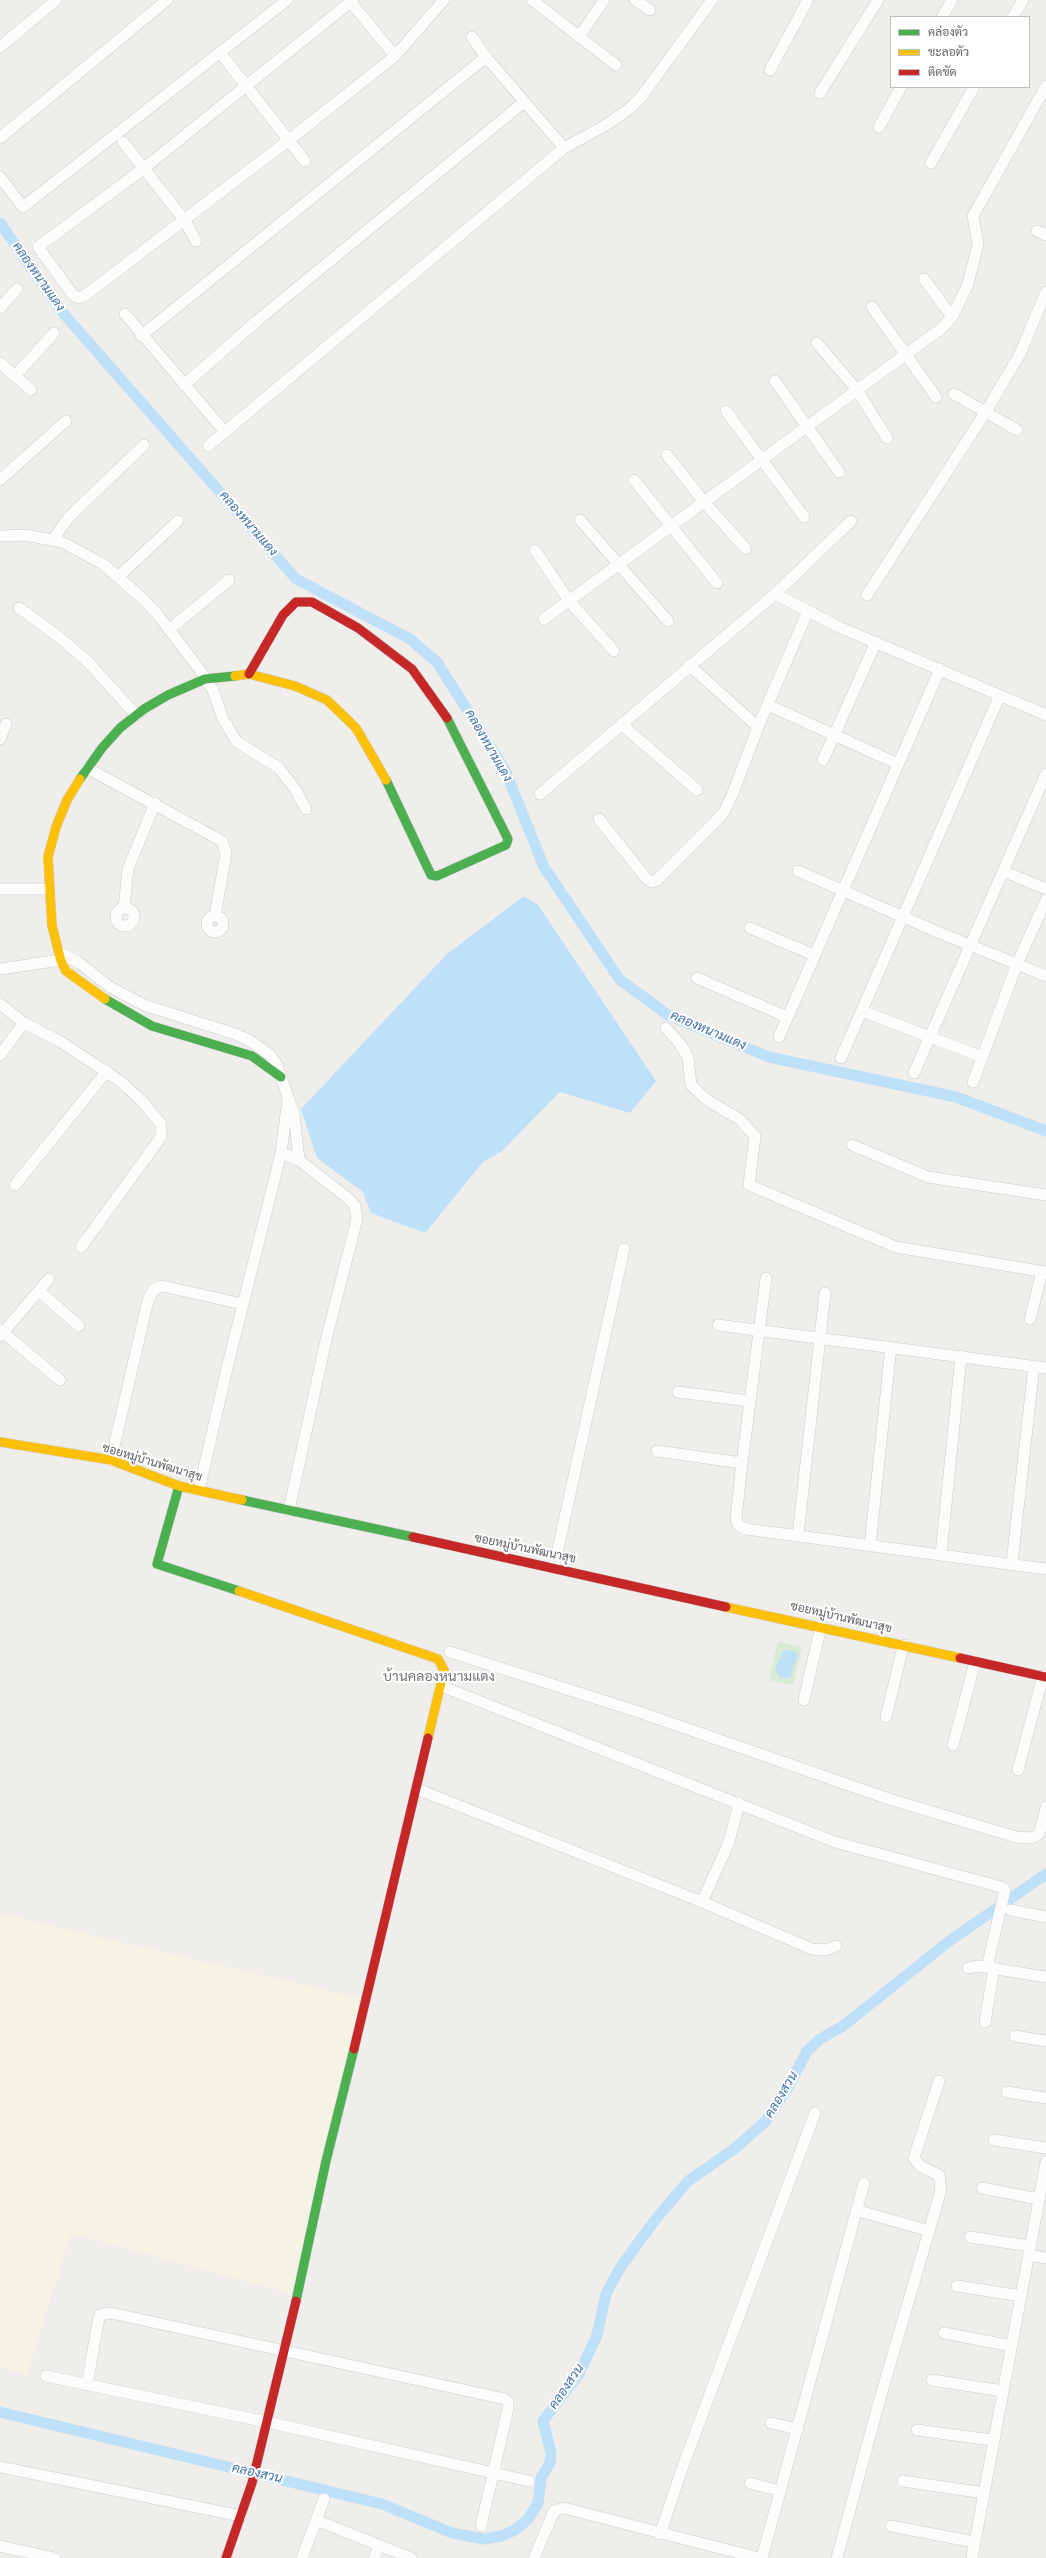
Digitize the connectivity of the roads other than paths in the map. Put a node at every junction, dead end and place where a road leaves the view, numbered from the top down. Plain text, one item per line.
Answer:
1 (56, 0) edge
2 (167, 0) edge
3 (287, 0) edge
4 (444, 0) edge
5 (532, 0) edge
6 (604, 0) edge
7 (635, 0) edge
8 (712, 0) edge
9 (808, 0) edge
10 (878, 0) edge
11 (952, 0) edge
12 (1023, 0) edge
13 (351, 1) edge
14 (650, 10) dead end
15 (943, 16) edge
16 (1014, 16) edge
17 (472, 37) dead end
18 (579, 38) junction
19 (0, 47) edge
20 (395, 56) junction
21 (486, 57) junction
22 (225, 59) dead end
23 (616, 65) dead end
24 (770, 70) dead end
25 (247, 86) junction
26 (1046, 86) edge
27 (900, 88) edge
28 (973, 88) edge
29 (820, 93) dead end
30 (524, 102) junction
31 (879, 127) dead end
32 (0, 138) edge
33 (289, 140) junction
34 (123, 142) dead end
35 (564, 148) junction
36 (305, 161) dead end
37 (931, 163) dead end
38 (143, 169) junction
39 (0, 177) edge
40 (185, 221) junction
41 (196, 241) dead end
42 (924, 278) dead end
43 (17, 289) dead end
44 (1046, 292) edge
45 (872, 307) dead end
46 (0, 308) edge
47 (124, 314) dead end
48 (952, 317) junction
49 (54, 333) dead end
50 (141, 336) junction
51 (817, 343) dead end
52 (905, 356) junction
53 (0, 363) edge
54 (15, 376) junction
55 (775, 381) dead end
56 (184, 386) junction
57 (31, 390) dead end
58 (857, 390) junction
59 (954, 394) dead end
60 (936, 397) dead end
61 (726, 411) dead end
62 (985, 413) junction
63 (66, 421) dead end
64 (808, 426) junction
65 (1017, 430) dead end
66 (224, 431) junction
67 (887, 438) dead end
68 (144, 445) dead end
69 (208, 446) dead end
70 (667, 455) dead end
71 (763, 459) junction
72 (839, 472) dead end
73 (0, 480) edge
74 (634, 480) dead end
75 (704, 502) junction
76 (804, 518) dead end
77 (580, 520) dead end
78 (178, 521) dead end
79 (851, 521) dead end
80 (672, 526) junction
81 (0, 536) edge
82 (53, 540) junction
83 (746, 549) dead end
84 (535, 550) dead end
85 (618, 565) junction
86 (118, 577) junction
87 (229, 580) dead end
88 (716, 583) dead end
89 (775, 594) junction
90 (867, 595) dead end
91 (569, 600) junction
92 (19, 608) dead end
93 (808, 611) junction
94 (544, 619) dead end
95 (668, 621) dead end
96 (169, 630) junction
97 (876, 642) junction
98 (614, 651) dead end
99 (689, 665) junction
100 (940, 669) junction
101 (249, 674) junction
102 (205, 679) junction
103 (1000, 695) junction
104 (768, 705) junction
105 (136, 715) junction
106 (1046, 715) edge
107 (6, 724) dead end
108 (621, 724) junction
109 (758, 727) junction
110 (835, 735) junction
111 (0, 739) edge
112 (823, 760) dead end
113 (898, 764) junction
114 (87, 768) junction
115 (1046, 774) edge
116 (697, 790) dead end
117 (540, 794) dead end
118 (155, 803) junction
119 (306, 809) dead end
120 (599, 819) dead end
121 (798, 871) dead end
122 (1003, 872) junction
123 (0, 889) edge
124 (48, 889) junction
125 (1046, 889) edge
126 (843, 890) junction
127 (1046, 900) edge
128 (124, 908) dead end
129 (215, 916) dead end
130 (902, 916) junction
131 (750, 928) dead end
132 (971, 946) junction
133 (62, 955) junction
134 (814, 955) junction
135 (1017, 964) junction
136 (0, 968) edge
137 (1046, 976) edge
138 (696, 978) dead end
139 (0, 1004) edge
140 (862, 1011) junction
141 (787, 1017) junction
142 (24, 1023) junction
143 (666, 1028) dead end
144 (779, 1037) dead end
145 (930, 1039) junction
146 (0, 1055) edge
147 (982, 1057) junction
148 (841, 1058) dead end
149 (107, 1071) junction
150 (914, 1073) dead end
151 (281, 1077) junction
152 (973, 1082) dead end
153 (288, 1099) junction
154 (852, 1145) dead end
155 (281, 1152) junction
156 (299, 1160) junction
157 (15, 1185) dead end
158 (1046, 1195) edge
159 (81, 1246) dead end
160 (624, 1249) dead end
161 (1044, 1271) edge
162 (766, 1278) dead end
163 (49, 1279) dead end
164 (39, 1290) junction
165 (825, 1293) dead end
166 (243, 1304) junction
167 (1030, 1319) dead end
168 (718, 1325) dead end
169 (79, 1326) dead end
170 (758, 1329) junction
171 (1, 1333) edge
172 (819, 1338) junction
173 (891, 1347) junction
174 (961, 1356) junction
175 (1034, 1366) junction
176 (1046, 1368) edge
177 (60, 1380) dead end
178 (678, 1392) dead end
179 (749, 1401) junction
180 (0, 1442) edge
181 (657, 1451) dead end
182 (110, 1460) junction
183 (742, 1463) junction
184 (180, 1486) junction
185 (199, 1490) junction
186 (289, 1510) junction
187 (798, 1535) junction
188 (870, 1546) junction
189 (941, 1554) junction
190 (1012, 1563) junction
191 (554, 1567) junction
192 (1046, 1569) edge
193 (821, 1627) junction
194 (904, 1646) junction
195 (450, 1652) dead end
196 (974, 1662) junction
197 (1044, 1676) edge
198 (441, 1686) junction
199 (804, 1700) dead end
200 (886, 1717) dead end
201 (953, 1745) dead end
202 (1018, 1770) dead end
203 (417, 1789) junction
204 (739, 1803) junction
205 (1046, 1807) edge
206 (702, 1902) junction
207 (1010, 1910) dead end
208 (1046, 1917) edge
209 (836, 1946) dead end
210 (968, 1968) dead end
211 (990, 1968) junction
212 (1046, 1977) edge
213 (985, 2022) dead end
214 (1015, 2036) dead end
215 (1046, 2041) edge
216 (939, 2081) dead end
217 (1007, 2092) dead end
218 (1046, 2098) edge
219 (815, 2113) dead end
220 (994, 2140) dead end
221 (1046, 2148) edge
222 (1046, 2162) edge
223 (864, 2183) dead end
224 (982, 2188) dead end
225 (1040, 2199) junction
226 (856, 2210) junction
227 (930, 2231) junction
228 (970, 2237) dead end
229 (1029, 2251) junction
230 (1046, 2258) edge
231 (957, 2286) dead end
232 (1021, 2296) junction
233 (944, 2333) dead end
234 (1012, 2346) junction
235 (284, 2350) junction
236 (46, 2376) dead end
237 (932, 2380) dead end
238 (87, 2385) junction
239 (1003, 2391) junction
240 (267, 2422) junction
241 (771, 2423) dead end
242 (798, 2429) junction
243 (917, 2430) dead end
244 (992, 2440) junction
245 (0, 2467) edge
246 (494, 2474) junction
247 (903, 2480) dead end
248 (529, 2481) dead end
249 (750, 2483) dead end
250 (781, 2491) junction
251 (984, 2493) junction
252 (324, 2499) dead end
253 (241, 2516) junction
254 (316, 2520) junction
255 (481, 2526) dead end
256 (891, 2526) dead end
257 (660, 2534) junction
258 (974, 2542) junction
259 (0, 2546) edge
260 (379, 2546) junction
261 (55, 2558) edge
262 (226, 2558) edge
263 (302, 2558) edge
264 (374, 2558) edge
265 (411, 2558) edge
266 (534, 2558) edge
267 (761, 2558) edge
268 (837, 2558) edge
269 (972, 2558) edge

1 - 19 street
2 - 32 street
3 - 39 street
4 - 20 street
5 - 18 street
6 - 18 street
7 - 14 street
8 - 35 street
9 - 24 street
10 - 29 street
11 - 15 street
12 - 16 street
13 - 20 street
13 - 25 street
17 - 21 street
18 - 23 street
20 - 33 street
21 - 30 street
21 - 50 street
22 - 25 street
25 - 33 street
25 - 38 street
26 - 48 street
27 - 31 street
28 - 37 street
30 - 35 street
30 - 56 street
33 - 36 street
33 - 40 street
34 - 38 street
35 - 66 street
38 - 40 street
38 - 40 street
40 - 41 street
42 - 48 street
43 - 46 street
44 - 62 street
45 - 52 street
47 - 50 street
48 - 52 street
49 - 54 street
50 - 56 street
51 - 58 street
52 - 58 street
52 - 60 street
53 - 54 street
54 - 57 street
55 - 64 street
56 - 66 street
58 - 64 street
58 - 67 street
59 - 62 street
61 - 71 street
62 - 65 street
62 - 90 street
63 - 73 street
64 - 71 street
64 - 72 street
66 - 69 street
68 - 82 street
70 - 75 street
71 - 75 street
71 - 76 street
74 - 80 street
75 - 80 street
75 - 83 street
77 - 85 street
78 - 86 street
79 - 89 street
80 - 85 street
80 - 88 street
81 - 82 street
82 - 86 street
84 - 91 street
85 - 91 street
85 - 95 street
86 - 96 street
87 - 96 street
89 - 93 street
89 - 99 street
91 - 94 street
91 - 98 street
92 - 105 street
93 - 97 street
93 - 104 street
96 - 102 street
97 - 100 street
97 - 110 street
99 - 108 street
99 - 109 street
100 - 103 street
100 - 113 street
101 - 101 street
101 - 102 street
102 - 105 street
102 - 119 street
103 - 106 street
103 - 130 street
104 - 109 street
104 - 110 street
105 - 114 street
107 - 111 street
108 - 116 street
108 - 117 street
109 - 120 street
110 - 112 street
110 - 113 street
113 - 126 street
114 - 118 street
114 - 124 street
115 - 122 street
118 - 128 street
118 - 129 street
121 - 126 street
122 - 125 street
122 - 132 street
123 - 124 street
124 - 133 street
126 - 130 street
126 - 134 street
127 - 135 street
130 - 132 street
130 - 140 street
131 - 134 street
132 - 135 street
132 - 145 street
133 - 136 street
133 - 151 street
133 - 151 street
134 - 141 street
135 - 137 street
135 - 147 street
138 - 141 street
139 - 142 street
140 - 145 street
140 - 148 street
141 - 144 street
142 - 146 street
142 - 149 street
143 - 161 street
145 - 147 street
145 - 150 street
147 - 152 street
149 - 157 street
149 - 159 street
151 - 153 street
153 - 155 street
153 - 156 street
154 - 158 street
155 - 156 street
155 - 166 street
156 - 186 street
160 - 191 street
161 - 167 street
162 - 170 street
163 - 164 street
164 - 169 street
164 - 171 street
165 - 172 street
166 - 182 street
166 - 185 street
168 - 170 street
170 - 172 street
170 - 179 street
171 - 177 street
172 - 173 street
172 - 187 street
173 - 174 street
173 - 188 street
174 - 175 street
174 - 189 street
175 - 176 street
175 - 190 street
178 - 179 street
179 - 183 street
180 - 182 street, ซอยหมู่บ้านพัฒนาสุข
181 - 183 street
182 - 184 street, ซอยหมู่บ้านพัฒนาสุข
183 - 187 street
184 - 185 street, ซอยหมู่บ้านพัฒนาสุข
184 - 198 street
185 - 186 street, ซอยหมู่บ้านพัฒนาสุข
186 - 191 street, ซอยหมู่บ้านพัฒนาสุข
187 - 188 street
188 - 189 street
189 - 190 street
190 - 192 street
191 - 193 street, ซอยหมู่บ้านพัฒนาสุข
193 - 194 street
193 - 199 street
194 - 196 street
194 - 200 street
195 - 205 street
196 - 197 street
196 - 201 street
197 - 202 street
198 - 203 street
198 - 204 street
203 - 206 street
203 - 235 street
204 - 206 street
204 - 211 street
206 - 209 street
207 - 208 street
210 - 211 street
211 - 212 street
211 - 213 street
214 - 215 street
216 - 227 street
217 - 218 street
219 - 257 street
220 - 221 street
222 - 225 street
223 - 226 street
224 - 225 street
225 - 229 street
226 - 227 street
226 - 242 street
227 - 268 street
228 - 229 street
229 - 230 street
229 - 232 street
231 - 232 street
232 - 234 street
233 - 234 street
234 - 239 street
235 - 238 street
235 - 240 street
235 - 246 street
236 - 238 street
237 - 239 street
238 - 240 street
239 - 244 street
240 - 246 street
240 - 253 street
241 - 242 street
242 - 250 street
243 - 244 street
244 - 251 street
245 - 253 street
246 - 248 street
246 - 255 street
247 - 251 street
249 - 250 street
250 - 267 street
251 - 258 street
252 - 254 street
253 - 262 street
254 - 260 street
254 - 263 street
256 - 258 street
257 - 266 street
257 - 267 street
258 - 269 street
259 - 261 street
260 - 264 street
260 - 265 street

